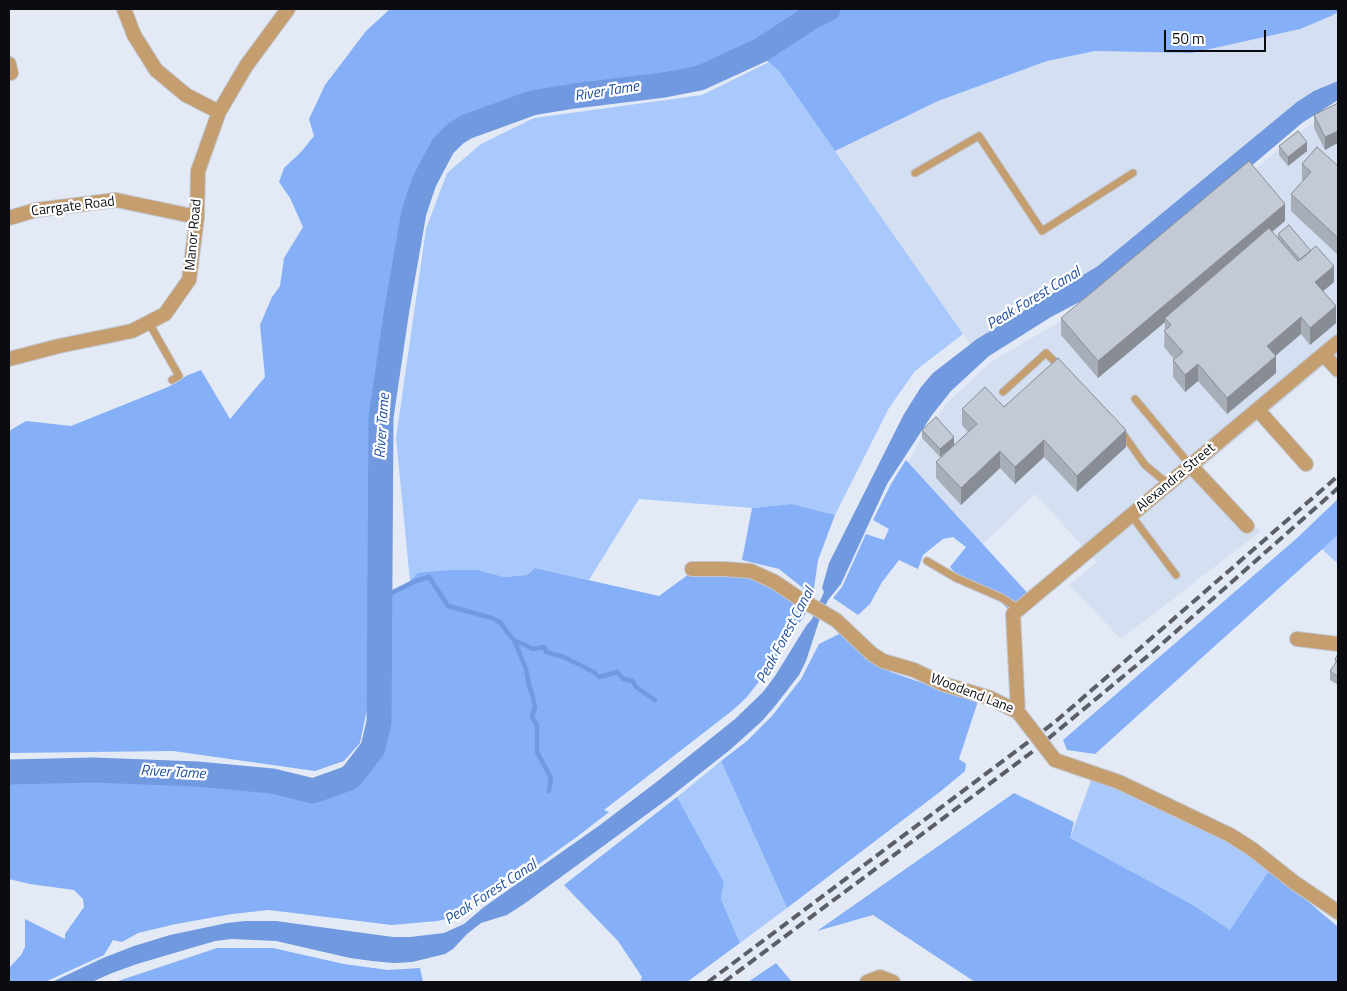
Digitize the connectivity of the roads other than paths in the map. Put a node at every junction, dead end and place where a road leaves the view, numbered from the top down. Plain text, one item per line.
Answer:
1 (124, 9) edge
2 (288, 9) edge
3 (219, 112) junction
4 (915, 173) dead end
5 (1133, 173) dead end
6 (197, 217) junction
7 (9, 218) edge
8 (149, 323) junction
9 (1338, 342) edge
10 (1324, 355) junction
11 (9, 359) edge
12 (1338, 370) edge
13 (1066, 374) edge
14 (172, 380) dead end
15 (1003, 392) dead end
16 (1135, 399) dead end
17 (1258, 410) junction
18 (1114, 423) edge
19 (1306, 464) dead end
20 (1191, 466) junction
21 (1168, 485) junction
22 (1131, 516) junction
23 (1247, 526) dead end
24 (927, 561) dead end
25 (692, 569) dead end
26 (1176, 575) dead end
27 (1016, 612) junction
28 (1297, 639) dead end
29 (1338, 644) edge
30 (1018, 712) junction
31 (1338, 912) edge
32 (867, 982) edge
33 (893, 982) edge

1 - 3 street
2 - 3 street, Manor Road
3 - 6 street, Manor Road
4 - 5 lane
6 - 7 street, Carrgate Road
6 - 8 street, Manor Road
8 - 11 street, Manor Road
8 - 14 lane
9 - 10 street, Alexandra Street
10 - 12 street
10 - 17 street, Alexandra Street
13 - 15 lane
16 - 20 lane
17 - 19 street
17 - 20 street, Alexandra Street
18 - 21 lane
20 - 21 street, Alexandra Street
20 - 23 street
21 - 22 street, Alexandra Street
22 - 26 lane
22 - 27 street, Alexandra Street
24 - 27 lane
25 - 30 street, Woodend Lane
27 - 30 street
28 - 29 street
30 - 31 street, Woodend Lane, bridge
32 - 33 street

